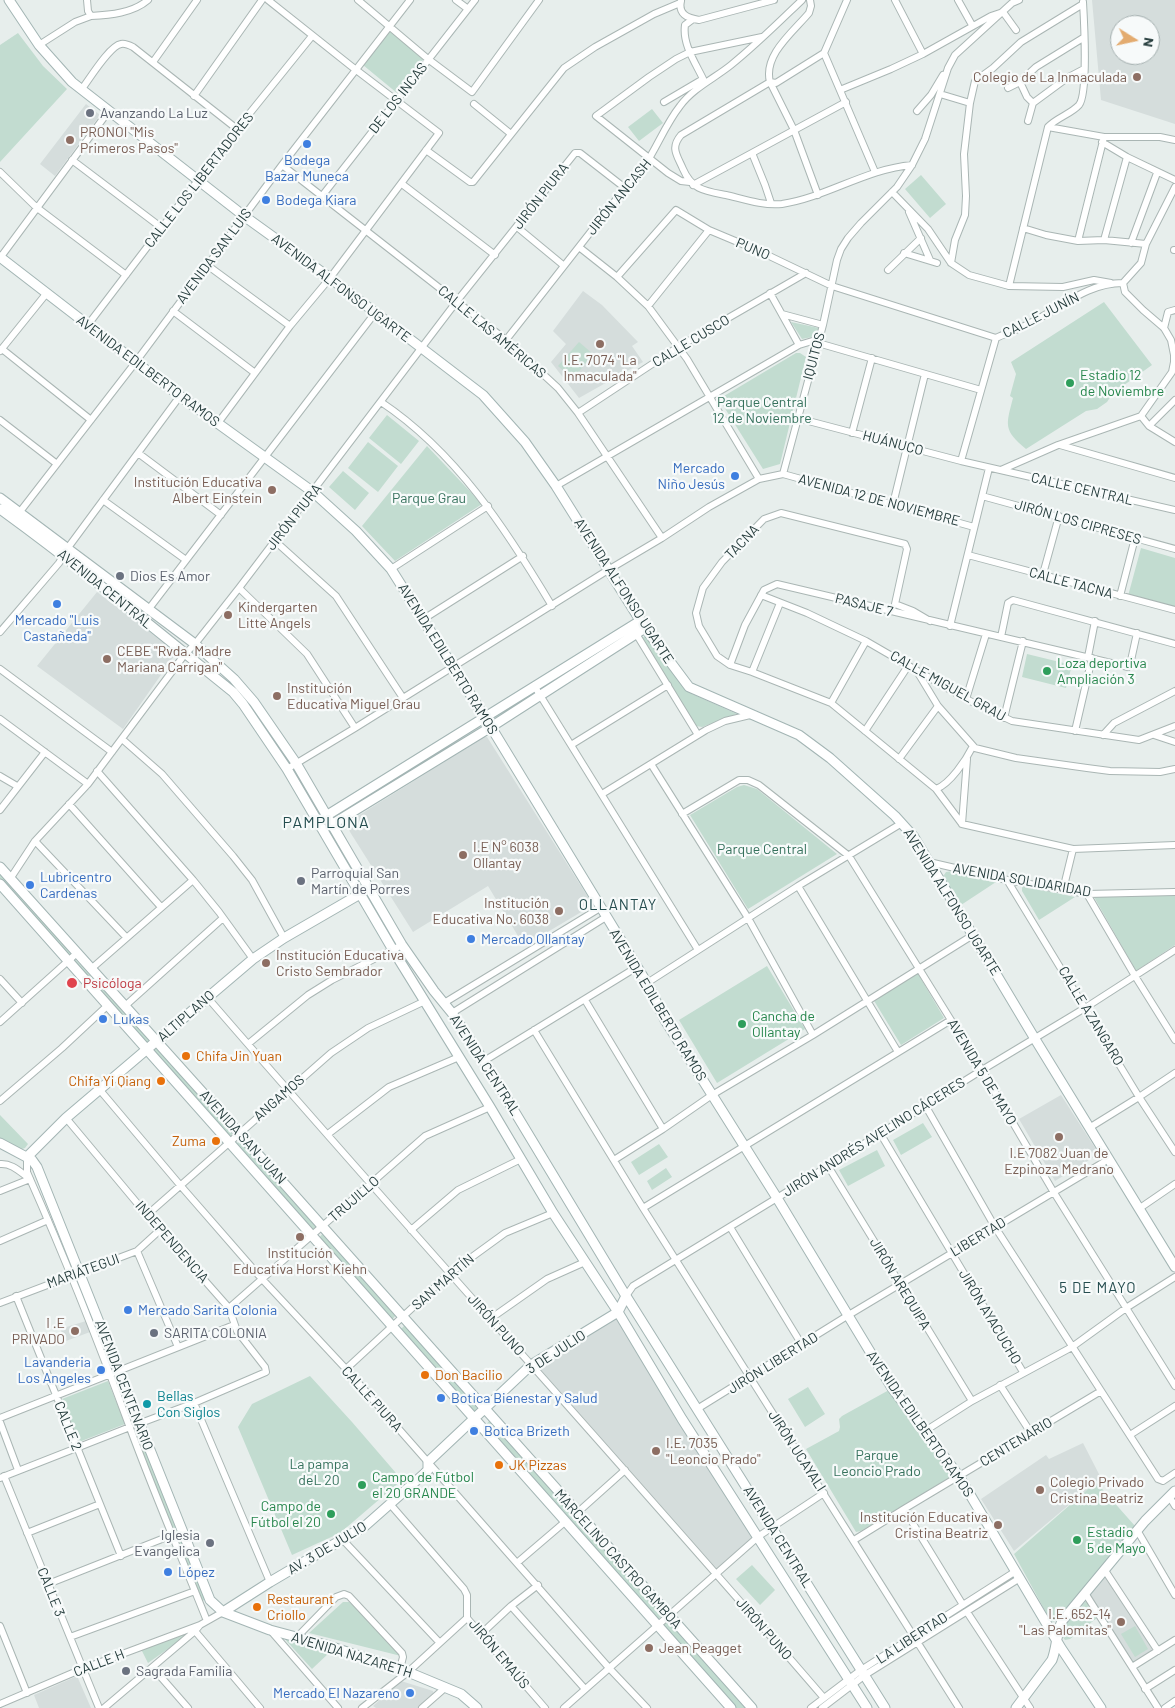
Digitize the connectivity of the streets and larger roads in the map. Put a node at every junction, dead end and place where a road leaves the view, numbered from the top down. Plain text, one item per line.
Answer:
1 (9, 0) edge
2 (87, 0) edge
3 (148, 0) edge
4 (197, 0) edge
5 (262, 0) edge
6 (268, 0) edge
7 (358, 0) edge
8 (410, 0) edge
9 (456, 0) edge
10 (475, 0) edge
11 (539, 0) edge
12 (774, 0) edge
13 (802, 0) edge
14 (810, 0) edge
15 (847, 0) edge
16 (896, 0) edge
17 (958, 0) edge
18 (681, 1) edge
19 (1014, 1) edge
20 (1083, 2) edge
21 (468, 9) junction
22 (1003, 12) junction
23 (91, 16) junction
24 (693, 19) junction
25 (972, 25) junction
26 (389, 26) junction
27 (1016, 30) dead end
28 (312, 36) junction
29 (763, 37) junction
30 (1084, 38) junction
31 (39, 45) junction
32 (690, 52) junction
33 (824, 54) junction
34 (923, 54) junction
35 (428, 59) junction
36 (153, 62) junction
37 (948, 68) junction
38 (1084, 69) junction
39 (356, 70) junction
40 (704, 81) junction
41 (770, 82) junction
42 (1020, 82) junction
43 (1008, 88) dead end
44 (81, 90) junction
45 (840, 90) junction
46 (940, 94) junction
47 (194, 96) junction
48 (396, 100) junction
49 (664, 102) dead end
50 (846, 102) junction
51 (970, 103) junction
52 (1033, 103) junction
53 (474, 104) dead end
54 (917, 111) dead end
55 (108, 112) junction
56 (1028, 120) dead end
57 (1048, 127) junction
58 (237, 129) junction
59 (794, 130) junction
60 (511, 134) junction
61 (1103, 140) junction
62 (1175, 140) edge
63 (426, 150) junction
64 (752, 153) junction
65 (1127, 157) junction
66 (650, 159) junction
67 (72, 160) junction
68 (282, 165) junction
69 (912, 165) junction
70 (0, 172) edge
71 (875, 172) junction
72 (1157, 172) junction
73 (198, 180) junction
74 (1175, 180) edge
75 (402, 184) junction
76 (692, 184) junction
77 (1175, 186) edge
78 (625, 188) junction
79 (892, 192) junction
80 (818, 195) junction
81 (322, 196) junction
82 (770, 203) junction
83 (905, 204) junction
84 (36, 207) junction
85 (244, 216) junction
86 (517, 227) junction
87 (162, 228) junction
88 (1023, 228) junction
89 (367, 230) junction
90 (709, 230) junction
91 (920, 238) junction
92 (1104, 240) junction
93 (1078, 241) junction
94 (1131, 243) junction
95 (1146, 244) junction
96 (579, 247) junction
97 (904, 253) junction
98 (495, 255) junction
99 (0, 258) edge
100 (951, 264) junction
101 (207, 265) junction
102 (563, 265) junction
103 (888, 270) dead end
104 (806, 273) junction
105 (126, 275) junction
106 (617, 277) junction
107 (330, 278) junction
108 (1111, 283) junction
109 (1123, 283) junction
110 (832, 286) junction
111 (1008, 286) junction
112 (770, 293) junction
113 (46, 294) junction
114 (457, 301) junction
115 (648, 306) junction
116 (1175, 310) edge
117 (172, 312) junction
118 (375, 313) junction
119 (782, 314) junction
120 (823, 325) junction
121 (87, 326) junction
122 (290, 326) junction
123 (1164, 328) junction
124 (996, 338) junction
125 (506, 340) junction
126 (818, 341) junction
127 (799, 345) junction
128 (678, 347) junction
129 (422, 348) junction
130 (1, 350) edge
131 (872, 358) junction
132 (135, 363) junction
133 (255, 373) junction
134 (925, 374) junction
135 (981, 390) junction
136 (180, 396) junction
137 (709, 396) junction
138 (1175, 400) edge
139 (381, 402) junction
140 (578, 413) junction
141 (1141, 416) junction
142 (797, 418) junction
143 (0, 420) edge
144 (91, 420) junction
145 (218, 423) junction
146 (1149, 426) junction
147 (852, 433) junction
148 (1175, 442) edge
149 (1058, 445) junction
150 (907, 447) junction
151 (138, 453) junction
152 (607, 457) junction
153 (265, 458) junction
154 (961, 461) junction
155 (57, 464) junction
156 (989, 468) junction
157 (1001, 470) junction
158 (783, 474) junction
159 (1175, 478) edge
160 (760, 479) junction
161 (556, 486) junction
162 (313, 492) junction
163 (982, 496) junction
164 (0, 498) edge
165 (103, 500) junction
166 (893, 504) junction
167 (488, 506) junction
168 (0, 509) edge
169 (1175, 510) edge
170 (19, 513) junction
171 (221, 515) junction
172 (1059, 516) junction
173 (974, 527) junction
174 (662, 538) junction
175 (1135, 538) junction
176 (275, 540) junction
177 (1175, 549) edge
178 (65, 552) junction
179 (968, 555) junction
180 (523, 556) junction
181 (186, 560) junction
182 (391, 569) junction
183 (608, 570) junction
184 (1043, 574) junction
185 (239, 588) junction
186 (761, 595) junction
187 (1120, 596) junction
188 (780, 603) junction
189 (552, 606) junction
190 (148, 610) junction
191 (1175, 610) edge
192 (422, 620) junction
193 (930, 621) junction
194 (1095, 621) junction
195 (643, 624) junction
196 (950, 626) junction
197 (634, 630) junction
198 (0, 632) edge
199 (1137, 633) junction
200 (986, 634) junction
201 (1001, 637) junction
202 (866, 641) junction
203 (1023, 641) junction
204 (195, 644) junction
205 (1175, 644) edge
206 (185, 654) junction
207 (1090, 657) junction
208 (730, 665) junction
209 (452, 666) junction
210 (908, 666) junction
211 (0, 669) edge
212 (752, 672) junction
213 (917, 672) junction
214 (668, 685) junction
215 (534, 687) junction
216 (1175, 691) edge
217 (540, 696) junction
218 (403, 698) junction
219 (966, 699) junction
220 (831, 704) junction
221 (938, 706) junction
222 (750, 715) junction
223 (486, 718) junction
224 (1004, 718) junction
225 (0, 719) edge
226 (1175, 726) edge
227 (491, 727) junction
228 (354, 728) junction
229 (865, 731) junction
230 (1075, 731) junction
231 (698, 735) junction
232 (1103, 735) junction
233 (1154, 735) junction
234 (122, 739) junction
235 (1175, 742) edge
236 (571, 745) junction
237 (973, 746) junction
238 (45, 752) junction
239 (112, 752) junction
240 (899, 759) junction
241 (967, 759) junction
242 (296, 763) junction
243 (412, 763) junction
244 (651, 764) junction
245 (287, 768) junction
246 (1175, 769) edge
247 (97, 771) junction
248 (417, 773) junction
249 (0, 776) edge
250 (88, 784) junction
251 (17, 786) junction
252 (936, 789) junction
253 (602, 794) junction
254 (69, 804) junction
255 (0, 810) edge
256 (682, 814) junction
257 (326, 816) junction
258 (902, 823) junction
259 (962, 824) junction
260 (331, 825) junction
261 (35, 841) junction
262 (1175, 845) edge
263 (1073, 849) junction
264 (849, 856) junction
265 (929, 862) junction
266 (0, 867) edge
267 (10, 879) junction
268 (193, 880) junction
269 (1008, 880) junction
270 (0, 884) edge
271 (798, 886) junction
272 (1063, 890) junction
273 (1175, 892) edge
274 (360, 894) junction
275 (1087, 894) junction
276 (161, 907) junction
277 (600, 908) junction
278 (606, 917) junction
279 (223, 918) junction
280 (748, 918) junction
281 (973, 934) junction
282 (126, 937) junction
283 (284, 938) junction
284 (402, 945) junction
285 (393, 950) junction
286 (698, 950) junction
287 (1175, 950) edge
288 (77, 953) junction
289 (253, 959) junction
290 (68, 961) junction
291 (636, 968) junction
292 (919, 968) junction
293 (91, 969) junction
294 (1135, 976) junction
295 (0, 979) edge
296 (647, 983) junction
297 (207, 997) junction
298 (585, 1000) junction
299 (425, 1001) junction
300 (868, 1001) junction
301 (22, 1003) junction
302 (444, 1003) junction
303 (107, 1006) junction
304 (125, 1006) junction
305 (1085, 1008) junction
306 (452, 1013) junction
307 (951, 1020) junction
308 (0, 1022) edge
309 (534, 1030) junction
310 (813, 1035) junction
311 (1035, 1039) junction
312 (1175, 1040) edge
313 (157, 1042) junction
314 (248, 1044) junction
315 (147, 1050) junction
316 (898, 1052) junction
317 (459, 1056) junction
318 (484, 1061) junction
319 (982, 1070) junction
320 (1175, 1072) edge
321 (99, 1089) junction
322 (288, 1092) junction
323 (712, 1095) junction
324 (1139, 1097) junction
325 (0, 1101) edge
326 (926, 1105) junction
327 (490, 1106) junction
328 (66, 1118) junction
329 (1090, 1128) junction
330 (663, 1129) junction
331 (239, 1133) junction
332 (880, 1133) junction
333 (328, 1134) junction
334 (228, 1142) junction
335 (0, 1143) edge
336 (744, 1147) junction
337 (1175, 1152) edge
338 (27, 1157) junction
339 (521, 1159) junction
340 (1109, 1159) junction
341 (614, 1160) junction
342 (0, 1164) edge
343 (828, 1166) junction
344 (30, 1179) junction
345 (371, 1183) junction
346 (1175, 1184) edge
347 (180, 1185) junction
348 (0, 1191) edge
349 (1053, 1191) junction
350 (777, 1198) junction
351 (643, 1208) junction
352 (1140, 1208) junction
353 (553, 1213) junction
354 (147, 1215) junction
355 (48, 1220) junction
356 (323, 1226) junction
357 (730, 1227) junction
358 (995, 1227) junction
359 (160, 1230) junction
360 (411, 1230) junction
361 (312, 1236) junction
362 (0, 1242) edge
363 (137, 1251) junction
364 (952, 1253) junction
365 (676, 1260) junction
366 (585, 1262) junction
367 (1175, 1267) edge
368 (450, 1273) junction
369 (75, 1275) junction
370 (1175, 1277) edge
371 (262, 1279) junction
372 (900, 1285) junction
373 (16, 1296) junction
374 (626, 1296) junction
375 (0, 1303) edge
376 (229, 1308) junction
377 (1126, 1308) junction
378 (618, 1312) junction
379 (847, 1316) junction
380 (403, 1318) junction
381 (490, 1319) junction
382 (234, 1325) junction
383 (393, 1328) junction
384 (802, 1345) junction
385 (1072, 1346) junction
386 (178, 1347) junction
387 (532, 1365) junction
388 (346, 1370) junction
389 (114, 1372) junction
390 (1023, 1372) junction
391 (750, 1377) junction
392 (1000, 1385) junction
393 (1175, 1386) edge
394 (1101, 1392) junction
395 (55, 1396) junction
396 (972, 1401) junction
397 (194, 1403) junction
398 (1175, 1406) edge
399 (484, 1409) junction
400 (697, 1409) junction
401 (0, 1418) edge
402 (475, 1418) junction
403 (0, 1422) edge
404 (134, 1426) junction
405 (925, 1431) junction
406 (1031, 1433) junction
407 (1130, 1435) junction
408 (76, 1447) junction
409 (428, 1462) junction
410 (18, 1470) junction
411 (625, 1470) junction
412 (1175, 1473) edge
413 (959, 1476) junction
414 (2, 1477) edge
415 (824, 1494) junction
416 (1172, 1494) edge
417 (100, 1504) junction
418 (390, 1504) junction
419 (1175, 1506) edge
420 (904, 1509) junction
421 (577, 1513) junction
422 (566, 1521) junction
423 (772, 1528) junction
424 (1136, 1530) junction
425 (27, 1533) junction
426 (172, 1534) junction
427 (759, 1536) junction
428 (343, 1540) junction
429 (854, 1540) junction
430 (121, 1556) junction
431 (518, 1562) junction
432 (1104, 1569) junction
433 (716, 1572) junction
434 (1018, 1574) junction
435 (270, 1582) junction
436 (48, 1584) junction
437 (538, 1585) junction
438 (195, 1590) junction
439 (1084, 1593) junction
440 (1175, 1595) edge
441 (511, 1606) junction
442 (965, 1608) junction
443 (223, 1612) junction
444 (668, 1615) junction
445 (467, 1618) junction
446 (207, 1621) junction
447 (658, 1624) junction
448 (200, 1625) junction
449 (0, 1626) edge
450 (270, 1630) junction
451 (195, 1631) junction
452 (481, 1634) junction
453 (70, 1637) junction
454 (297, 1637) junction
455 (2, 1638) edge
456 (915, 1640) junction
457 (1056, 1640) junction
458 (1175, 1640) edge
459 (440, 1642) junction
460 (1158, 1651) junction
461 (1132, 1667) junction
462 (82, 1668) junction
463 (153, 1668) junction
464 (610, 1668) junction
465 (404, 1670) junction
466 (1175, 1670) edge
467 (863, 1673) junction
468 (850, 1681) junction
469 (446, 1687) junction
470 (585, 1689) junction
471 (1146, 1689) junction
472 (27, 1693) junction
473 (824, 1698) junction
474 (1023, 1698) junction
475 (1175, 1702) edge
476 (0, 1704) edge
477 (107, 1707) edge
478 (568, 1707) edge
479 (99, 1708) edge
480 (188, 1708) edge
481 (260, 1708) edge
482 (338, 1708) edge
483 (362, 1708) edge
484 (422, 1708) edge
485 (477, 1708) edge
486 (545, 1708) edge
487 (647, 1708) edge
488 (731, 1708) edge
489 (752, 1708) edge
490 (811, 1708) edge
491 (822, 1708) edge
492 (867, 1708) edge
493 (885, 1708) edge
494 (958, 1708) edge
495 (1016, 1708) edge
496 (1030, 1708) edge
497 (1101, 1708) edge
498 (1158, 1708) edge
499 (1165, 1708) edge

1 - 31 street, AVENIDA ALFONSO UGARTE
2 - 23 street
3 - 23 street
4 - 36 street
5 - 47 street
6 - 28 street
7 - 26 street
8 - 26 street, AVENIDA SAN LUIS
9 - 21 street
10 - 21 street, DE LOS INCAS
11 - 35 street
12 - 24 street
13 - 29 street, JIRÓN ANCASH
14 - 41 street
15 - 33 street
16 - 34 street
17 - 25 street
18 - 24 street
18 - 60 street
19 - 22 street
20 - 30 street
20 - 51 street
21 - 35 street, DE LOS INCAS
22 - 25 street
22 - 27 street
22 - 37 street
23 - 31 street
24 - 32 street
25 - 34 street
26 - 35 street
26 - 39 street, AVENIDA SAN LUIS
28 - 39 street
28 - 58 street, CALLE LOS LIBERTADORES
29 - 32 street
29 - 40 street, JIRÓN ANCASH
30 - 38 street
30 - 42 street
31 - 44 street, AVENIDA ALFONSO UGARTE
32 - 40 street
32 - 66 street
33 - 41 street
33 - 45 street
34 - 45 street
35 - 48 street, DE LOS INCAS
36 - 44 street
36 - 47 street
37 - 46 street, IQUITOS
37 - 54 street
38 - 52 street
38 - 57 street
39 - 48 street
39 - 68 street, AVENIDA SAN LUIS
40 - 49 street
40 - 66 street, JIRÓN ANCASH
41 - 59 street
41 - 76 street
42 - 43 street
42 - 52 street
44 - 55 street, AVENIDA ALFONSO UGARTE
45 - 50 street
46 - 51 street
46 - 69 street, IQUITOS
47 - 58 street
48 - 63 street
48 - 81 street, DE LOS INCAS
50 - 59 street
50 - 71 street
51 - 100 street
52 - 56 street
53 - 60 street
55 - 67 street
55 - 73 street, AVENIDA ALFONSO UGARTE
57 - 61 street
57 - 88 street
58 - 73 street, CALLE LOS LIBERTADORES
59 - 64 street
59 - 80 street
60 - 63 street
61 - 62 street
61 - 65 street
61 - 93 street
63 - 75 street
64 - 76 street
64 - 82 street
65 - 72 street
65 - 92 street
66 - 76 street
66 - 78 street, JIRÓN ANCASH
67 - 84 street
67 - 87 street
68 - 81 street, CALLE LAS AMÉRICAS
68 - 85 street, AVENIDA SAN LUIS
69 - 71 street
69 - 79 street, IQUITOS
70 - 84 street
71 - 80 street
72 - 74 street
72 - 94 street
73 - 85 street, AVENIDA ALFONSO UGARTE
73 - 87 street, CALLE LOS LIBERTADORES
75 - 89 street
75 - 98 street
76 - 82 street
77 - 95 street
78 - 86 street, JIRÓN PIURA
78 - 96 street, JIRÓN ANCASH
79 - 83 street
79 - 110 street, IQUITOS
80 - 82 street
81 - 89 street, CALLE LAS AMÉRICAS
83 - 91 street
83 - 100 street
84 - 99 street
84 - 105 street
85 - 101 street, AVENIDA SAN LUIS
85 - 107 street, AVENIDA ALFONSO UGARTE
86 - 98 street, JIRÓN PIURA
86 - 102 street
87 - 105 street, CALLE LOS LIBERTADORES
88 - 93 street
88 - 111 street
89 - 107 street
89 - 114 street, CALLE LAS AMÉRICAS
90 - 104 street, PUNO
90 - 106 street, PUNO
90 - 115 street
91 - 97 street
91 - 97 street
92 - 93 street
92 - 94 street
94 - 95 street
95 - 109 street
96 - 102 street, JIRÓN ANCASH
96 - 106 street
97 - 103 street
98 - 114 street, JIRÓN PIURA
99 - 113 street, AVENIDA EDILBERTO RAMOS
100 - 111 street
101 - 117 street, AVENIDA SAN LUIS
101 - 122 street
102 - 125 street, JIRÓN ANCASH
104 - 110 street, PUNO
104 - 112 street, CALLE CUSCO
105 - 121 street, CALLE LOS LIBERTADORES
106 - 115 street
107 - 118 street, AVENIDA ALFONSO UGARTE
107 - 122 street
108 - 109 street, CALLE JUNÍN
108 - 111 street
108 - 124 street, CALLE JUNÍN
109 - 123 street
110 - 120 street, IQUITOS
110 - 124 street
112 - 119 street
112 - 128 street, CALLE CUSCO
113 - 121 street, AVENIDA EDILBERTO RAMOS
113 - 130 street
114 - 125 street, CALLE LAS AMÉRICAS
114 - 129 street, JIRÓN PIURA
115 - 128 street
116 - 123 street
117 - 132 street, AVENIDA SAN LUIS
117 - 133 street
118 - 129 street, AVENIDA ALFONSO UGARTE
118 - 153 street
119 - 120 street
119 - 127 street
120 - 126 street, IQUITOS
121 - 132 street, AVENIDA EDILBERTO RAMOS
122 - 133 street
123 - 141 street
124 - 135 street, CALLE JUNÍN
125 - 140 street, CALLE LAS AMÉRICAS
126 - 127 street
126 - 131 street
126 - 142 street, IQUITOS
127 - 137 street
128 - 137 street
128 - 140 street, CALLE CUSCO
129 - 139 street, JIRÓN PIURA
129 - 161 street, AVENIDA ALFONSO UGARTE
130 - 144 street
131 - 134 street
131 - 147 street
132 - 136 street, AVENIDA EDILBERTO RAMOS
132 - 144 street, AVENIDA SAN LUIS
133 - 145 street
134 - 135 street
134 - 150 street
135 - 154 street, CALLE JUNÍN
136 - 145 street, AVENIDA EDILBERTO RAMOS
136 - 151 street
137 - 152 street
137 - 160 street
138 - 146 street
139 - 162 street, JIRÓN PIURA
139 - 167 street
140 - 152 street, CALLE LAS AMÉRICAS
141 - 146 street
141 - 149 street
142 - 147 street, HUÁNUCO
142 - 158 street, IQUITOS
143 - 155 street
144 - 155 street, AVENIDA SAN LUIS
145 - 153 street, AVENIDA EDILBERTO RAMOS
146 - 148 street
147 - 150 street, HUÁNUCO
149 - 157 street
149 - 159 street
150 - 154 street, HUÁNUCO
150 - 166 street
151 - 165 street
151 - 171 street
152 - 161 street
152 - 174 street, CALLE LAS AMÉRICAS
153 - 162 street, AVENIDA EDILBERTO RAMOS
153 - 171 street
154 - 156 street, HUÁNUCO
155 - 170 street, AVENIDA SAN LUIS
156 - 157 street, CALLE CENTRAL
156 - 163 street
157 - 169 street, CALLE CENTRAL
158 - 160 street
158 - 166 street, AVENIDA 12 DE NOVIEMBRE
160 - 174 street
161 - 183 street, AVENIDA ALFONSO UGARTE
162 - 176 street, JIRÓN PIURA
162 - 182 street, AVENIDA EDILBERTO RAMOS
163 - 172 street, JIRÓN LOS CIPRESES
163 - 173 street
164 - 170 street, AVENIDA CENTRAL
165 - 178 street
165 - 181 street
166 - 173 street, AVENIDA 12 DE NOVIEMBRE
167 - 180 street
167 - 182 street
168 - 178 street, AVENIDA CENTRAL
170 - 178 street, AVENIDA CENTRAL
171 - 181 street
172 - 175 street, JIRÓN LOS CIPRESES
172 - 184 street
173 - 179 street
174 - 183 street
175 - 177 street, JIRÓN LOS CIPRESES
175 - 187 street
176 - 185 street, JIRÓN PIURA
176 - 218 street
178 - 190 street, AVENIDA CENTRAL
178 - 198 street
178 - 206 street, AVENIDA CENTRAL
179 - 184 street, CALLE TACNA
179 - 196 street
180 - 189 street
180 - 192 street
181 - 190 street
182 - 192 street, AVENIDA EDILBERTO RAMOS
183 - 189 street
183 - 195 street, AVENIDA ALFONSO UGARTE
184 - 187 street, CALLE TACNA
185 - 204 street, JIRÓN PIURA
185 - 228 street
186 - 188 street, CALLE MIGUEL GRAU
186 - 193 street, PASAJE 7
186 - 208 street
187 - 191 street, CALLE TACNA
188 - 202 street, CALLE MIGUEL GRAU
188 - 212 street
189 - 209 street
190 - 204 street, AVENIDA CENTRAL
192 - 209 street, AVENIDA EDILBERTO RAMOS
193 - 196 street, PASAJE 7
193 - 208 street, TACNA
194 - 199 street
194 - 201 street
194 - 207 street
195 - 197 street
195 - 222 street, AVENIDA ALFONSO UGARTE
196 - 200 street, PASAJE 7
197 - 214 street
197 - 215 street
197 - 217 street
199 - 205 street
199 - 207 street, PASAJE 7
200 - 201 street, PASAJE 7
200 - 219 street
201 - 203 street, PASAJE 7
202 - 210 street, CALLE MIGUEL GRAU
202 - 220 street
203 - 207 street, PASAJE 7
203 - 224 street
204 - 206 street, JIRÓN PIURA
204 - 242 street, AVENIDA CENTRAL
206 - 234 street, JIRÓN PIURA
206 - 245 street, AVENIDA CENTRAL
207 - 230 street
208 - 212 street
209 - 218 street
209 - 223 street, AVENIDA EDILBERTO RAMOS
210 - 213 street, CALLE MIGUEL GRAU
210 - 229 street
211 - 239 street
212 - 220 street
213 - 219 street, CALLE MIGUEL GRAU
213 - 221 street
214 - 231 street
214 - 236 street
215 - 217 street
215 - 223 street
216 - 232 street
217 - 227 street
217 - 236 street
218 - 228 street
219 - 224 street, CALLE MIGUEL GRAU
220 - 229 street
221 - 237 street
221 - 240 street
222 - 231 street
222 - 258 street, AVENIDA ALFONSO UGARTE
223 - 227 street, AVENIDA EDILBERTO RAMOS
223 - 243 street
224 - 230 street, CALLE MIGUEL GRAU
225 - 238 street
226 - 233 street, CALLE MIGUEL GRAU
227 - 248 street
227 - 277 street, AVENIDA EDILBERTO RAMOS
228 - 242 street
229 - 240 street
230 - 232 street, CALLE MIGUEL GRAU
231 - 244 street
232 - 233 street, CALLE MIGUEL GRAU
233 - 235 street
234 - 239 street, JIRÓN PIURA
234 - 283 street
236 - 253 street
237 - 241 street
237 - 246 street
238 - 250 street
238 - 251 street
239 - 247 street, JIRÓN PIURA
240 - 252 street
241 - 252 street
241 - 259 street
242 - 245 street
242 - 257 street, AVENIDA CENTRAL
243 - 248 street
243 - 257 street
244 - 253 street
244 - 256 street
245 - 274 street, AVENIDA CENTRAL
247 - 250 street, JIRÓN PIURA
247 - 268 street
248 - 260 street
249 - 251 street
250 - 254 street, JIRÓN PIURA
251 - 255 street
252 - 259 street
253 - 286 street
254 - 261 street, JIRÓN PIURA
254 - 276 street
256 - 264 street, AVENIDA 5 DE MAYO
256 - 280 street
257 - 260 street, AVENIDA CENTRAL
258 - 264 street
258 - 265 street, AVENIDA ALFONSO UGARTE
259 - 263 street
260 - 284 street, AVENIDA CENTRAL
261 - 267 street, JIRÓN PIURA
261 - 282 street
262 - 263 street
263 - 272 street
264 - 271 street
264 - 292 street, AVENIDA 5 DE MAYO
265 - 269 street, AVENIDA SOLIDARIDAD
265 - 281 street, AVENIDA ALFONSO UGARTE
266 - 267 street, AVENIDA SAN JUAN
267 - 288 street, AVENIDA SAN JUAN
268 - 276 street
268 - 279 street
269 - 272 street, AVENIDA SOLIDARIDAD
269 - 305 street, CALLE AZANGARO
270 - 290 street, AVENIDA SAN JUAN
271 - 280 street
271 - 300 street
272 - 275 street, AVENIDA SOLIDARIDAD
273 - 275 street, AVENIDA SOLIDARIDAD
274 - 283 street, ALTIPLANO
274 - 285 street, AVENIDA CENTRAL
275 - 294 street
276 - 282 street
277 - 278 street, AVENIDA EDILBERTO RAMOS
277 - 302 street
278 - 291 street, AVENIDA EDILBERTO RAMOS
278 - 306 street
279 - 289 street
279 - 304 street
280 - 286 street
280 - 310 street
281 - 292 street
281 - 311 street, AVENIDA ALFONSO UGARTE
282 - 293 street
283 - 289 street, ALTIPLANO
284 - 285 street
284 - 302 street, AVENIDA CENTRAL
285 - 299 street, AVENIDA CENTRAL
285 - 314 street
286 - 296 street
287 - 294 street, JIRÓN ANDRÉS AVELINO CÁCERES
288 - 290 street
288 - 293 street, AVENIDA SAN JUAN
289 - 297 street, ALTIPLANO
290 - 301 street
290 - 303 street, AVENIDA SAN JUAN
291 - 296 street, AVENIDA EDILBERTO RAMOS
291 - 298 street
292 - 300 street
292 - 307 street, AVENIDA 5 DE MAYO
293 - 304 street, AVENIDA SAN JUAN
294 - 305 street, JIRÓN ANDRÉS AVELINO CÁCERES
294 - 312 street
295 - 301 street
296 - 323 street, AVENIDA EDILBERTO RAMOS
297 - 313 street, ALTIPLANO
297 - 314 street, JIRÓN PUNO
298 - 309 street
298 - 330 street
299 - 317 street, AVENIDA CENTRAL
299 - 322 street, ANGAMOS
300 - 310 street
300 - 316 street
301 - 308 street
302 - 306 street, AVENIDA CENTRAL
303 - 315 street, AVENIDA SAN JUAN
303 - 325 street
304 - 313 street, AVENIDA SAN JUAN
305 - 311 street, JIRÓN ANDRÉS AVELINO CÁCERES
305 - 324 street, CALLE AZANGARO
306 - 318 street, AVENIDA CENTRAL
307 - 316 street
307 - 319 street, AVENIDA 5 DE MAYO
309 - 318 street
309 - 341 street, JIRÓN UCAYALI
310 - 323 street
311 - 319 street, JIRÓN ANDRÉS AVELINO CÁCERES
311 - 329 street, AVENIDA ALFONSO UGARTE
313 - 315 street, ALTIPLANO
313 - 331 street, AVENIDA SAN JUAN
314 - 322 street, JIRÓN PUNO
315 - 321 street, ALTIPLANO
315 - 334 street, AVENIDA SAN JUAN
316 - 336 street
317 - 327 street, AVENIDA CENTRAL
317 - 333 street
318 - 374 street, AVENIDA CENTRAL
319 - 326 street, JIRÓN ANDRÉS AVELINO CÁCERES
319 - 349 street, AVENIDA 5 DE MAYO
320 - 324 street
321 - 328 street, ALTIPLANO
321 - 347 street, CALLE PIURA
322 - 331 street, ANGAMOS
322 - 333 street, JIRÓN PUNO
323 - 330 street
323 - 336 street, AVENIDA EDILBERTO RAMOS
324 - 329 street
324 - 337 street, CALLE AZANGARO
326 - 332 street, JIRÓN ANDRÉS AVELINO CÁCERES
326 - 358 street
327 - 339 street, AVENIDA CENTRAL
327 - 345 street, TRUJILLO
328 - 338 street, ALTIPLANO
328 - 354 street, INDEPENDENCIA
329 - 340 street, AVENIDA ALFONSO UGARTE
330 - 341 street
331 - 334 street, ANGAMOS
331 - 356 street, AVENIDA SAN JUAN
332 - 343 street, JIRÓN ANDRÉS AVELINO CÁCERES
332 - 364 street, JIRÓN AYACUCHO
333 - 345 street, JIRÓN PUNO
334 - 347 street, ANGAMOS
334 - 361 street, AVENIDA SAN JUAN
335 - 338 street, AVENIDA CENTENARIO
336 - 350 street, AVENIDA EDILBERTO RAMOS
336 - 351 street
338 - 344 street, AVENIDA CENTENARIO
338 - 369 street, AVENIDA CENTENARIO
339 - 353 street, AVENIDA CENTRAL
339 - 360 street
340 - 349 street, LIBERTAD
340 - 352 street, AVENIDA ALFONSO UGARTE
341 - 351 street, JIRÓN UCAYALI
342 - 344 street
343 - 350 street, JIRÓN ANDRÉS AVELINO CÁCERES
343 - 372 street, JIRÓN AREQUIPA
344 - 348 street
344 - 355 street, AVENIDA CENTENARIO
345 - 356 street, TRUJILLO
345 - 360 street, JIRÓN PUNO
346 - 352 street
347 - 354 street, ANGAMOS
347 - 371 street, CALLE PIURA
349 - 358 street, LIBERTAD
349 - 377 street, AVENIDA 5 DE MAYO
350 - 357 street, JIRÓN ANDRÉS AVELINO CÁCERES
350 - 379 street, AVENIDA EDILBERTO RAMOS
351 - 365 street, JIRÓN UCAYALI
352 - 367 street, AVENIDA ALFONSO UGARTE
353 - 366 street, AVENIDA CENTRAL
353 - 368 street, SAN MARTÍN
354 - 359 street, INDEPENDENCIA
355 - 362 street
355 - 369 street, AVENIDA CENTENARIO
356 - 361 street, TRUJILLO
356 - 380 street, AVENIDA SAN JUAN
357 - 365 street, JIRÓN ANDRÉS AVELINO CÁCERES
357 - 384 street
358 - 364 street, LIBERTAD
358 - 385 street
359 - 363 street, MARIÁTEGUI
359 - 376 street, INDEPENDENCIA
360 - 368 street, JIRÓN PUNO
361 - 371 street, TRUJILLO
361 - 383 street, AVENIDA SAN JUAN
363 - 369 street, MARIÁTEGUI
363 - 386 street
364 - 372 street, LIBERTAD
364 - 390 street, JIRÓN AYACUCHO
365 - 374 street, JIRÓN ANDRÉS AVELINO CÁCERES
365 - 391 street, JIRÓN UCAYALI
366 - 378 street, AVENIDA CENTRAL
366 - 381 street
368 - 380 street, SAN MARTÍN
368 - 381 street, JIRÓN PUNO
369 - 373 street, MARIÁTEGUI
369 - 389 street, AVENIDA CENTENARIO
370 - 377 street
371 - 376 street, TRUJILLO
371 - 388 street, CALLE PIURA
372 - 379 street, LIBERTAD
372 - 396 street, JIRÓN AREQUIPA
373 - 375 street, MARIÁTEGUI
373 - 395 street, CALLE 2
374 - 378 street
374 - 400 street, AVENIDA CENTRAL
376 - 382 street, INDEPENDENCIA
377 - 385 street
377 - 393 street, AVENIDA 5 DE MAYO
378 - 387 street, 3 DE JULIO
378 - 427 street, AVENIDA CENTRAL
379 - 384 street, JIRÓN LIBERTAD
379 - 405 street, AVENIDA EDILBERTO RAMOS
380 - 383 street, SAN MARTÍN
380 - 399 street, AVENIDA SAN JUAN
381 - 387 street, JIRÓN PUNO
382 - 386 street
382 - 397 street, INDEPENDENCIA
383 - 388 street, SAN MARTÍN
383 - 402 street, AVENIDA SAN JUAN
384 - 391 street, JIRÓN LIBERTAD
385 - 390 street
385 - 394 street
386 - 389 street
387 - 399 street, 3 DE JULIO
387 - 411 street, JIRÓN PUNO
388 - 409 street, CALLE PIURA
389 - 395 street
389 - 404 street, AVENIDA CENTENARIO
390 - 392 street
391 - 400 street, JIRÓN LIBERTAD
391 - 415 street, JIRÓN UCAYALI
392 - 396 street
392 - 406 street
394 - 406 street, CENTENARIO
394 - 407 street
395 - 401 street
395 - 408 street, CALLE 2
396 - 405 street
397 - 404 street
397 - 435 street
398 - 407 street
399 - 402 street, AV. 3 DE JULIO
399 - 421 street, MARCELINO CASTRO GAMBOA
400 - 423 street, AVENIDA CENTRAL
402 - 409 street, AV. 3 DE JULIO
402 - 422 street, MARCELINO CASTRO GAMBOA
403 - 410 street
404 - 408 street
404 - 426 street, AVENIDA CENTENARIO
404 - 443 street, AVENIDA CENTENARIO
405 - 413 street, AVENIDA EDILBERTO RAMOS
406 - 413 street, CENTENARIO
407 - 412 street
408 - 410 street
408 - 417 street, CALLE 2
409 - 418 street, AV. 3 DE JULIO
409 - 431 street, CALLE PIURA
410 - 414 street
411 - 421 street
411 - 433 street, JIRÓN PUNO
413 - 420 street, CENTENARIO
413 - 434 street, AVENIDA EDILBERTO RAMOS
414 - 425 street, CALLE 3
415 - 423 street
415 - 429 street, JIRÓN UCAYALI
416 - 419 street
416 - 424 street
417 - 425 street
417 - 430 street, CALLE 2
418 - 428 street, AV. 3 DE JULIO
418 - 445 street, JIRÓN EMAÚS
420 - 429 street, CENTENARIO
420 - 442 street
421 - 444 street, MARCELINO CASTRO GAMBOA
422 - 431 street
422 - 447 street, MARCELINO CASTRO GAMBOA
423 - 427 street
423 - 467 street, AVENIDA CENTRAL
424 - 432 street
424 - 440 street
425 - 436 street, CALLE 3
426 - 430 street
426 - 438 street, AVENIDA CENTENARIO
427 - 433 street
427 - 468 street, AVENIDA CENTRAL
428 - 435 street, AV. 3 DE JULIO
428 - 459 street
429 - 456 street, JIRÓN UCAYALI
430 - 436 street
431 - 437 street, CALLE PIURA
432 - 439 street
432 - 460 street
433 - 444 street
433 - 473 street, JIRÓN PUNO
434 - 442 street, LA LIBERTAD
434 - 457 street, AVENIDA EDILBERTO RAMOS
435 - 443 street, AV. 3 DE JULIO
436 - 453 street, CALLE 3
437 - 441 street
437 - 464 street, CALLE PIURA
438 - 446 street, AVENIDA CENTENARIO
438 - 453 street
439 - 457 street
439 - 461 street
441 - 452 street
441 - 470 street
442 - 456 street, LA LIBERTAD
442 - 474 street
443 - 446 street
443 - 450 street, AVENIDA NAZARETH
444 - 447 street
444 - 489 street, MARCELINO CASTRO GAMBOA
445 - 452 street, JIRÓN EMAÚS
445 - 459 street
446 - 448 street
447 - 464 street
447 - 488 street, MARCELINO CASTRO GAMBOA
448 - 451 street
448 - 462 street, CALLE H
449 - 455 street
450 - 454 street, AVENIDA NAZARETH
450 - 482 street
451 - 463 street
451 - 481 street
452 - 486 street, JIRÓN EMAÚS
453 - 462 street, CALLE 3
454 - 465 street, AVENIDA NAZARETH
454 - 465 street
455 - 472 street
456 - 467 street, LA LIBERTAD
456 - 494 street, JIRÓN UCAYALI
457 - 474 street
457 - 497 street, AVENIDA EDILBERTO RAMOS
458 - 460 street
459 - 465 street
460 - 461 street
461 - 471 street
462 - 472 street, CALLE H
462 - 479 street, CALLE 3
463 - 477 street
463 - 480 street
464 - 470 street
464 - 487 street, CALLE PIURA
465 - 469 street, AVENIDA NAZARETH
465 - 483 street
466 - 471 street
467 - 468 street, LA LIBERTAD
467 - 493 street, AVENIDA CENTRAL
468 - 473 street, LA LIBERTAD
468 - 491 street, LA LIBERTAD
468 - 492 street, AVENIDA CENTRAL
469 - 484 street
469 - 485 street, AVENIDA NAZARETH
470 - 478 street
471 - 498 street
472 - 476 street, CALLE H
473 - 490 street, LA LIBERTAD
474 - 495 street
474 - 496 street
475 - 499 street

